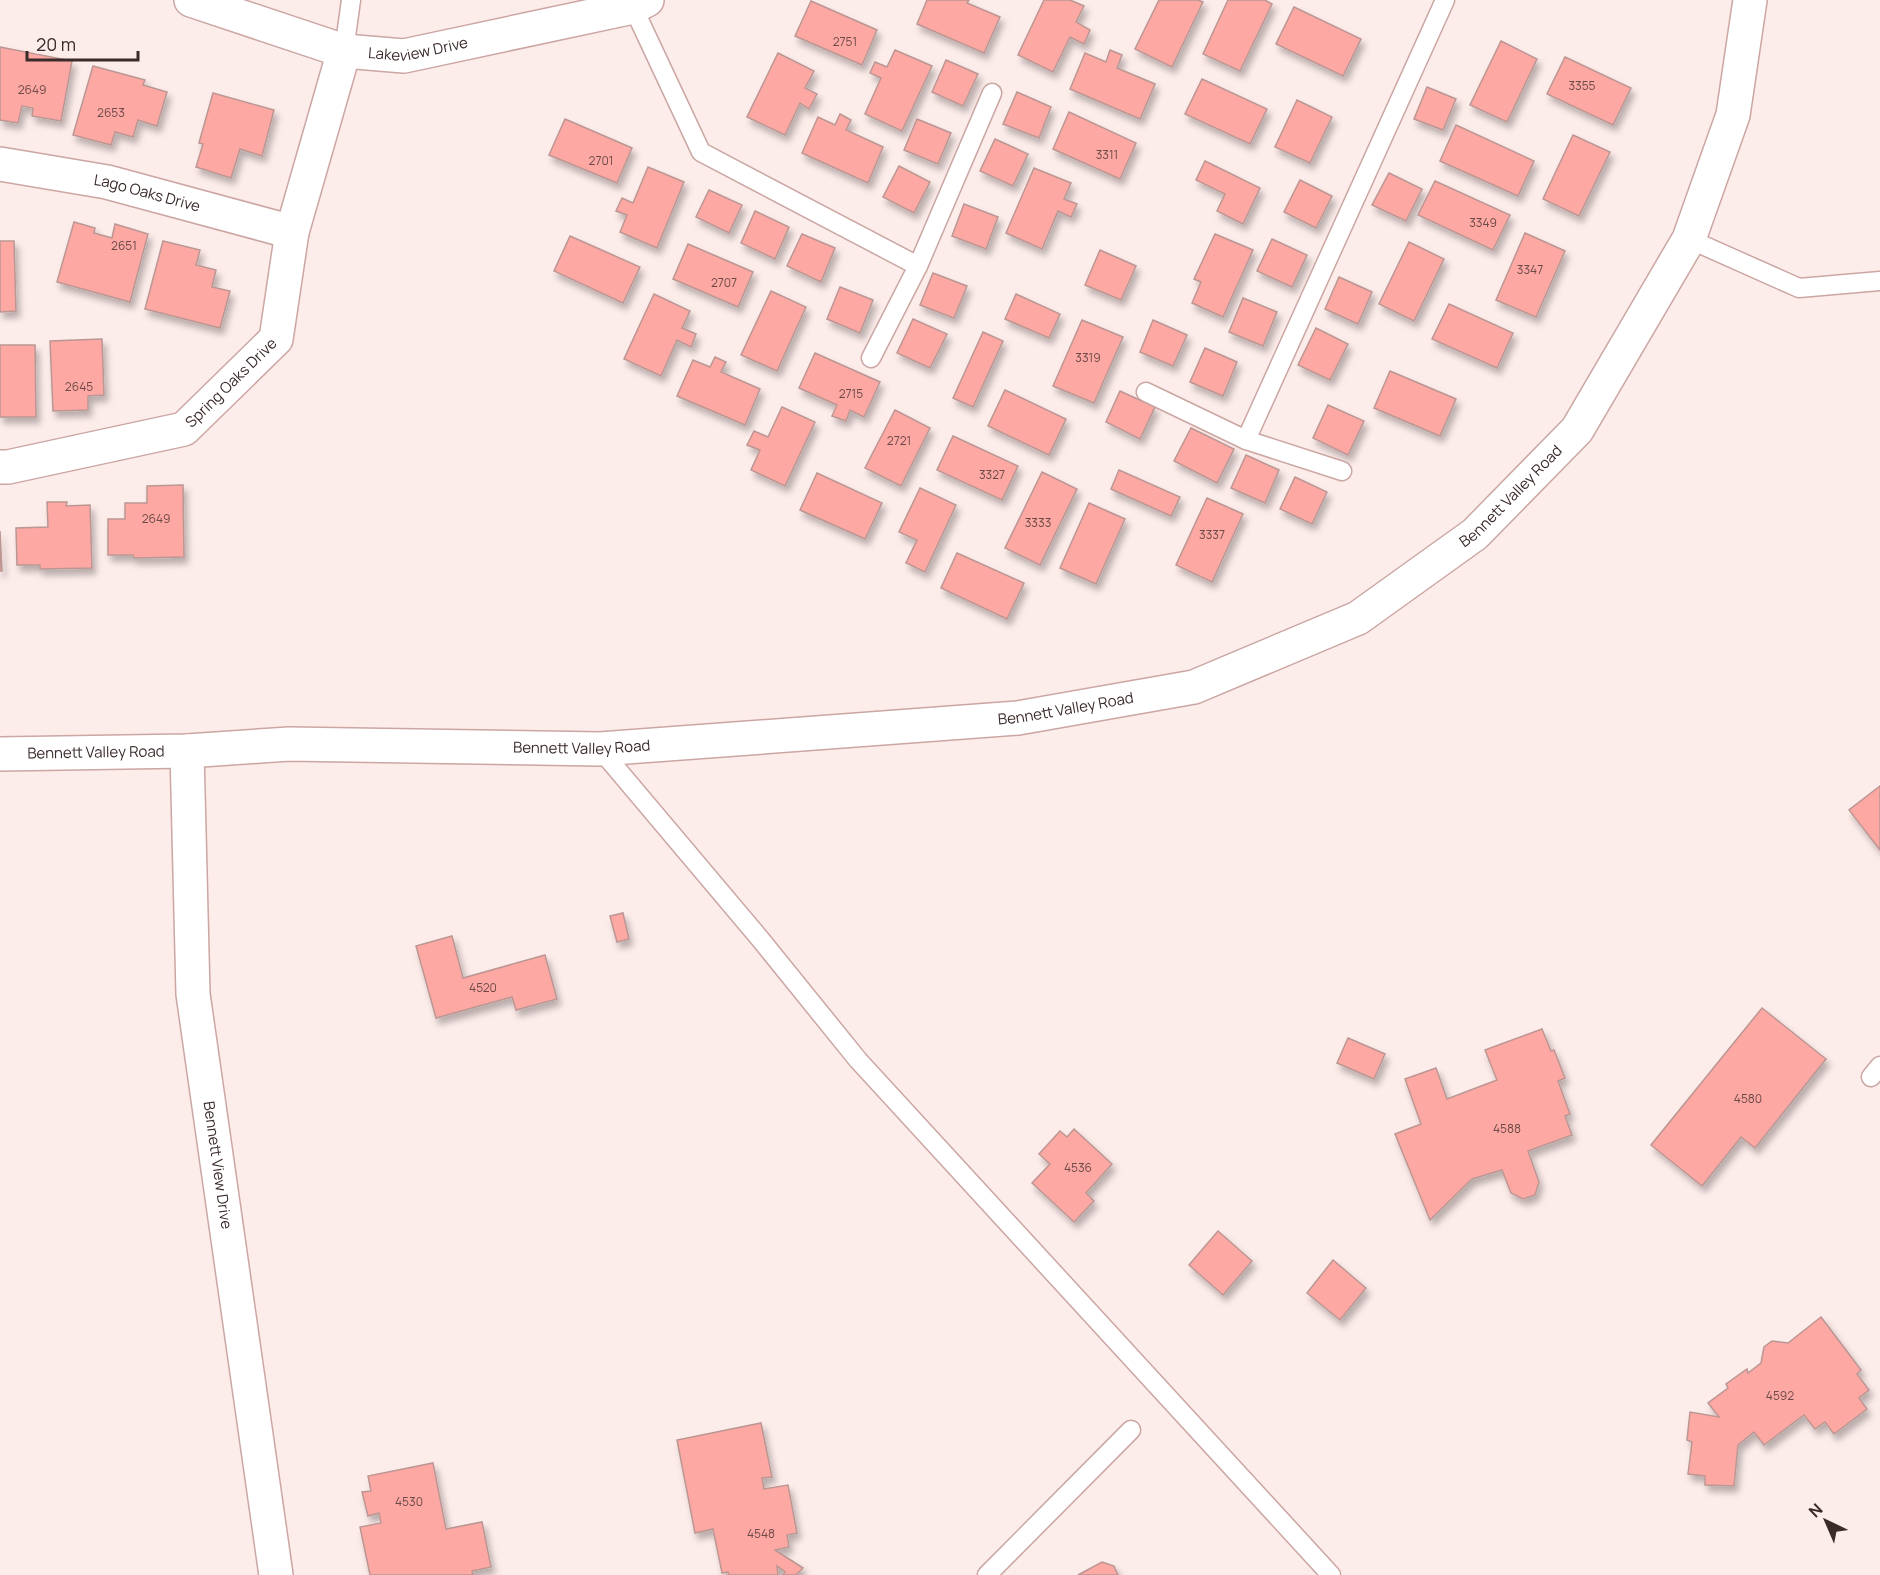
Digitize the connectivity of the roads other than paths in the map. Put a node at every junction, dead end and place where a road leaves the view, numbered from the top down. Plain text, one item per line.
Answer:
1 (191, 0) edge
2 (351, 0) edge
3 (1445, 0) edge
4 (1750, 0) edge
5 (640, 4) edge
6 (344, 51) junction
7 (992, 93) dead end
8 (0, 164) edge
9 (292, 232) junction
10 (1689, 239) junction
11 (918, 266) junction
12 (1880, 281) edge
13 (871, 358) dead end
14 (1146, 392) dead end
15 (1246, 440) junction
16 (0, 467) edge
17 (1342, 471) dead end
18 (600, 749) junction
19 (187, 751) junction
20 (0, 754) edge
21 (1131, 1430) dead end
22 (276, 1575) edge
23 (987, 1575) edge
24 (1331, 1575) edge

1 - 6 street, Lakeview Drive
2 - 6 lane
3 - 15 lane
4 - 10 street, Bennett Valley Road
5 - 6 street, Lakeview Drive
5 - 11 lane
6 - 9 street, Spring Oaks Drive
7 - 11 lane
8 - 9 street, Lago Oaks Drive
9 - 16 street, Spring Oaks Drive
10 - 12 lane
10 - 18 street, Bennett Valley Road
11 - 13 lane
14 - 15 lane
15 - 17 lane
18 - 19 street, Bennett Valley Road
18 - 24 lane
19 - 20 street, Bennett Valley Road
19 - 22 street, Bennett View Drive
21 - 23 lane

